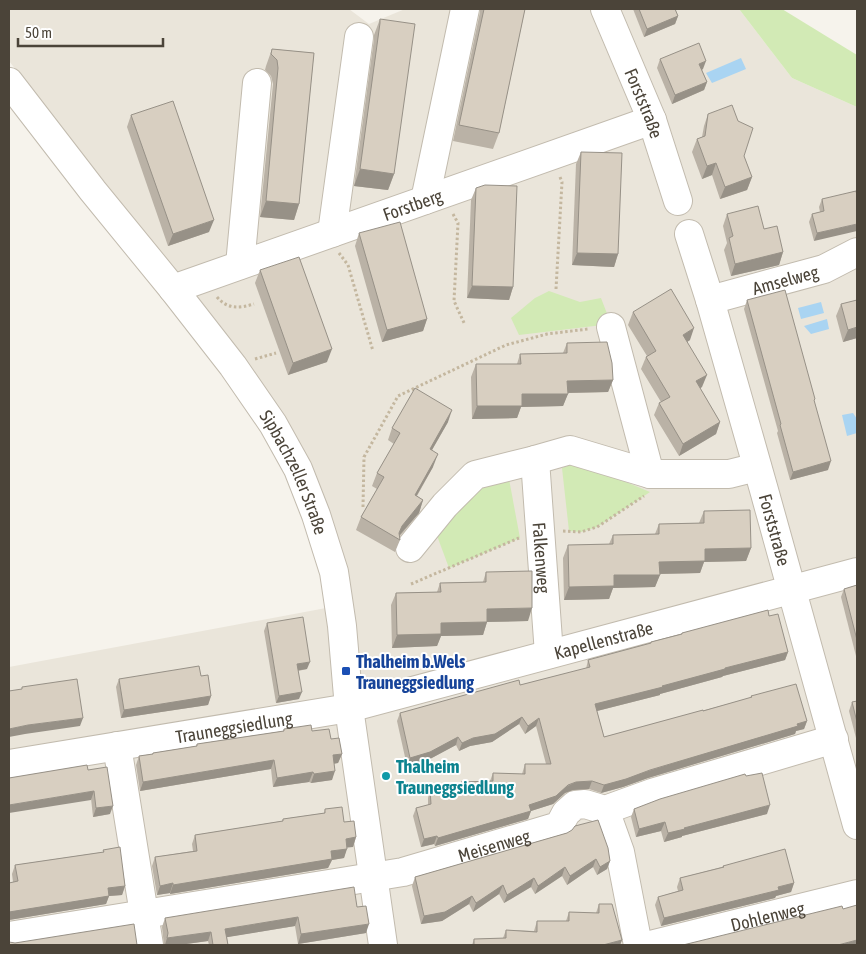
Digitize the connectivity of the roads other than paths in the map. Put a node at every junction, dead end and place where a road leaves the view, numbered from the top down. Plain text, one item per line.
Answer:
1 (465, 9) edge
2 (605, 9) edge
3 (359, 38) dead end
4 (9, 82) edge
5 (257, 83) dead end
6 (652, 120) junction
7 (433, 197) junction
8 (678, 200) dead end
9 (328, 234) junction
10 (689, 234) dead end
11 (857, 252) edge
12 (240, 265) junction
13 (173, 289) junction
14 (710, 300) junction
15 (611, 327) road end
16 (535, 460) junction
17 (757, 467) junction
18 (650, 483) junction
19 (410, 548) dead end
20 (857, 572) edge
21 (792, 590) junction
22 (549, 654) junction
23 (349, 708) junction
24 (834, 739) junction
25 (117, 746) junction
26 (9, 764) edge
27 (604, 810) junction
28 (857, 825) edge
29 (373, 876) junction
30 (857, 894) edge
31 (144, 913) junction
32 (9, 936) edge
33 (149, 945) edge
34 (383, 945) edge
35 (638, 945) edge
36 (650, 945) edge

1 - 7 street
2 - 6 street, Forststraße
3 - 9 street
4 - 13 street, Sipbachzeller Straße
5 - 12 street
6 - 7 street, Forstberg
6 - 8 street, Forststraße
7 - 9 street, Forstberg
9 - 12 street, Forstberg
10 - 14 street, Forststraße
11 - 14 street, Amselweg
12 - 13 street, Forstberg
13 - 23 street, Sipbachzeller Straße
14 - 17 street, Forststraße
15 - 18 street
16 - 18 street
16 - 19 street
16 - 22 street, Falkenweg
17 - 18 street
17 - 21 street, Forststraße
20 - 21 street, Kapellenstraße
21 - 22 street, Kapellenstraße
21 - 24 street, Forststraße
22 - 23 street, Kapellenstraße
23 - 25 street, Trauneggsiedlung
23 - 29 street, Sipbachzeller Straße
24 - 27 street
24 - 28 street, Forststraße
25 - 26 street, Trauneggsiedlung
25 - 31 street
27 - 29 street, Meisenweg
27 - 35 street
29 - 31 street
29 - 34 street, Sipbachzeller Straße
30 - 36 street, Dohlenweg
31 - 32 street
31 - 33 street

